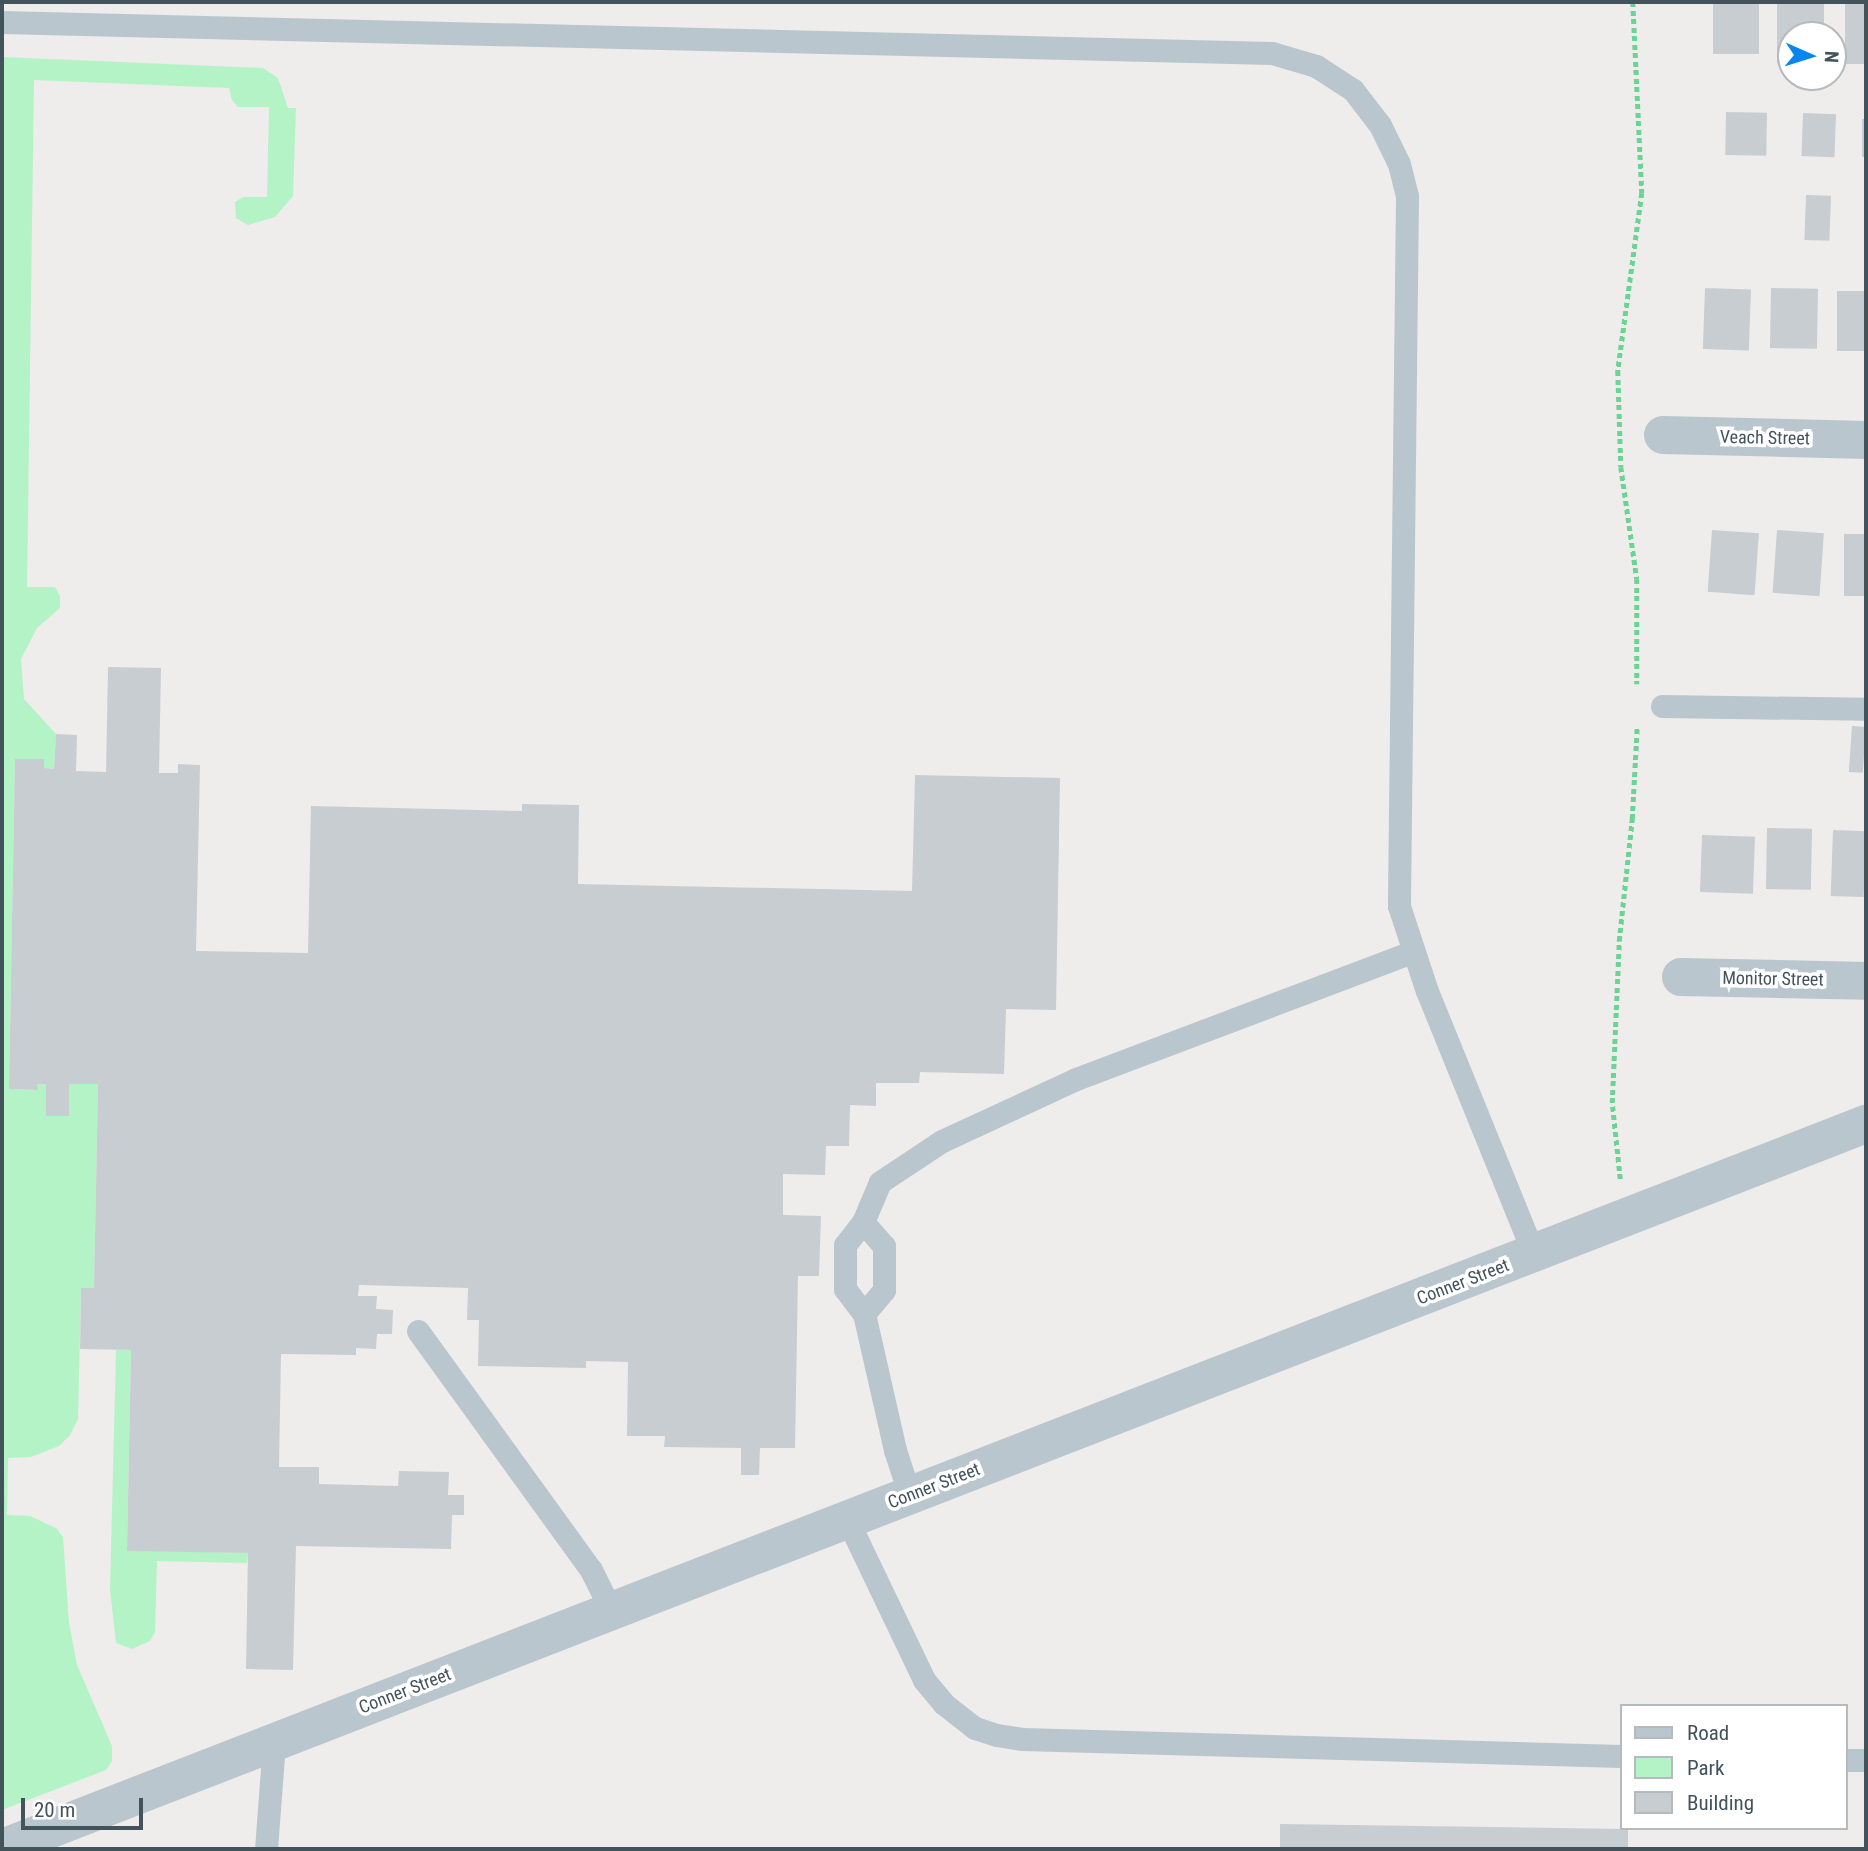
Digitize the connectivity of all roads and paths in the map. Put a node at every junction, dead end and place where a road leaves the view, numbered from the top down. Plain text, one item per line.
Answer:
1 (1633, 2) edge
2 (2, 22) edge
3 (1663, 435) dead end
4 (1866, 440) edge
5 (1637, 686) dead end
6 (1662, 706) dead end
7 (1866, 709) edge
8 (1637, 726) dead end
9 (1412, 952) junction
10 (1681, 977) dead end
11 (1866, 981) edge
12 (1866, 1125) edge
13 (1618, 1171) dead end
14 (863, 1222) junction
15 (1534, 1255) junction
16 (864, 1314) junction
17 (418, 1331) dead end
18 (910, 1496) junction
19 (847, 1519) junction
20 (612, 1612) junction
21 (274, 1742) junction
22 (1619, 1756) edge
23 (1847, 1760) edge
24 (1866, 1760) edge
25 (2, 1848) edge
26 (266, 1849) edge

1 - 5 path
2 - 9 lane
3 - 4 street, Veach Street
6 - 7 lane
8 - 13 path
9 - 14 lane
9 - 15 lane
10 - 11 street, Monitor Street
12 - 15 street, Conner Street
14 - 16 lane
14 - 16 lane
15 - 18 street, Conner Street
16 - 18 lane
17 - 20 lane
18 - 19 street, Conner Street
19 - 20 street, Conner Street
19 - 22 lane
20 - 21 street, Conner Street
21 - 25 street, Conner Street
21 - 26 lane
23 - 24 lane

